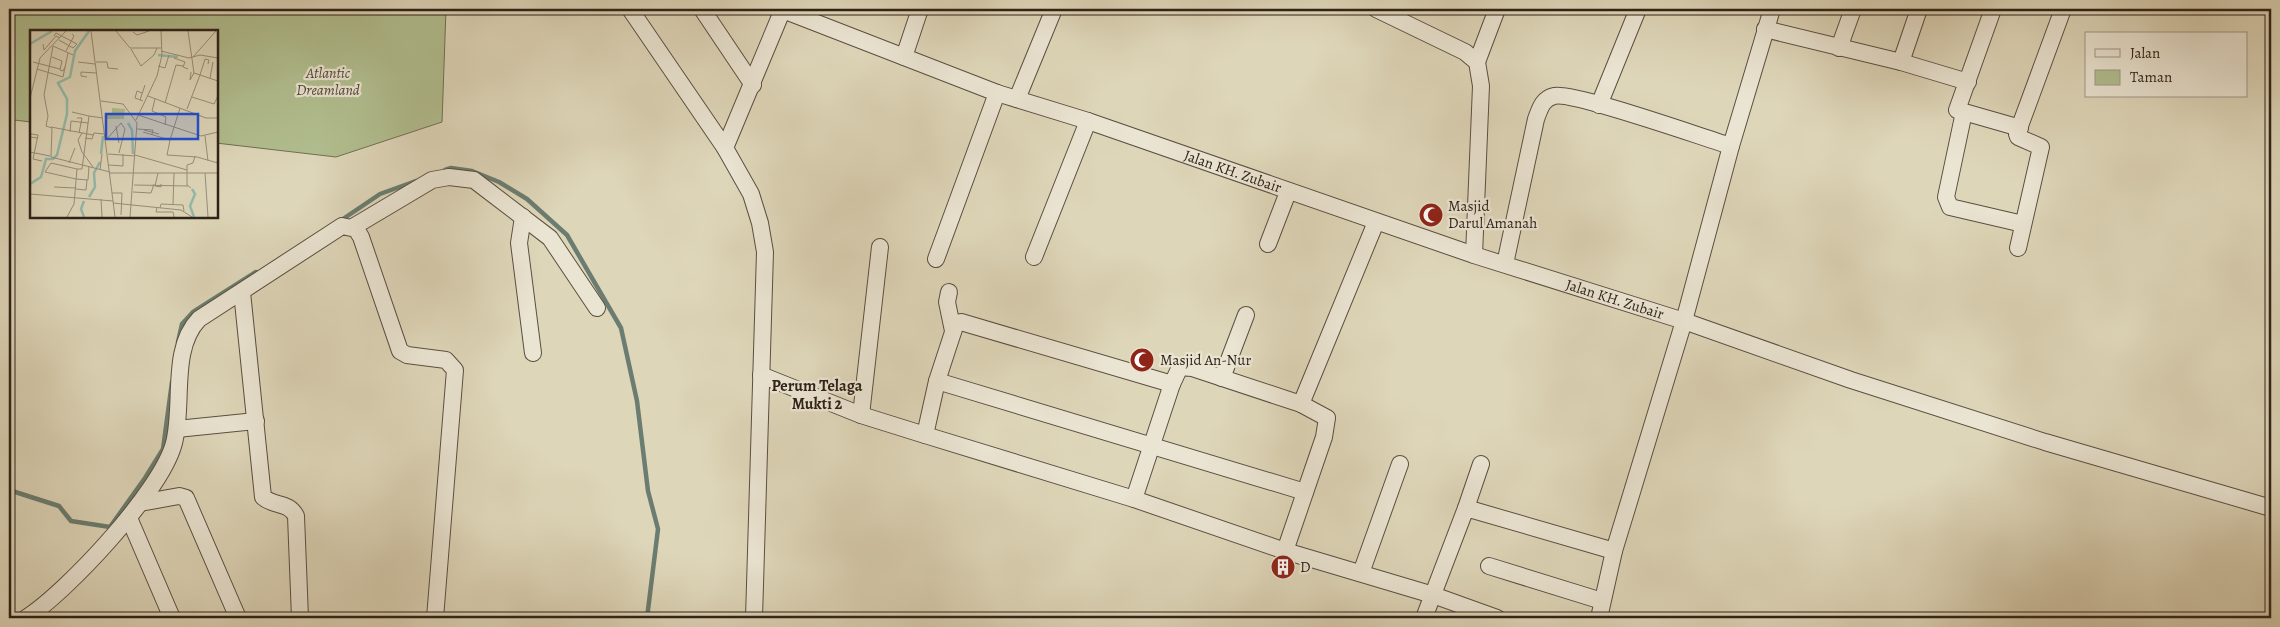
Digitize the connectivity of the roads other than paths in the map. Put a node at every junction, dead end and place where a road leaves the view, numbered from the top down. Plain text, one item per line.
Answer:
1 (630, 9) edge
2 (702, 9) edge
3 (920, 9) edge
4 (1054, 9) edge
5 (1376, 9) edge
6 (1497, 9) edge
7 (1638, 9) edge
8 (1772, 9) edge
9 (1852, 9) edge
10 (1919, 9) edge
11 (1993, 9) edge
12 (2064, 9) edge
13 (783, 10) edge
14 (1765, 29) junction
15 (1839, 48) junction
16 (904, 57) junction
17 (1477, 62) junction
18 (1901, 62) junction
19 (1968, 82) junction
20 (753, 85) junction
21 (997, 94) junction
22 (1017, 99) junction
23 (1599, 105) junction
24 (1964, 112) junction
25 (1088, 121) junction
26 (2020, 128) junction
27 (1731, 146) junction
28 (725, 148) junction
29 (1288, 192) junction
30 (523, 217) junction
31 (1376, 222) junction
32 (2023, 224) junction
33 (353, 227) junction
34 (1268, 244) dead end
35 (880, 247) dead end
36 (2018, 248) dead end
37 (1474, 255) junction
38 (1034, 257) dead end
39 (936, 259) dead end
40 (1505, 264) junction
41 (242, 292) junction
42 (949, 292) dead end
43 (597, 308) dead end
44 (1246, 315) dead end
45 (1684, 321) junction
46 (953, 331) junction
47 (533, 353) dead end
48 (761, 375) junction
49 (1222, 378) junction
50 (937, 381) junction
51 (1172, 384) junction
52 (1301, 404) junction
53 (861, 415) junction
54 (256, 421) junction
55 (177, 429) junction
56 (925, 434) junction
57 (1150, 444) junction
58 (1400, 464) dead end
59 (1481, 464) dead end
60 (1305, 492) junction
61 (1134, 499) junction
62 (140, 503) junction
63 (1466, 508) junction
64 (2271, 508) edge
65 (129, 518) junction
66 (1285, 550) junction
67 (1614, 550) junction
68 (1489, 566) dead end
69 (1361, 572) junction
70 (1433, 595) junction
71 (1602, 601) junction
72 (26, 618) edge
73 (172, 618) edge
74 (238, 618) edge
75 (300, 618) edge
76 (435, 618) edge
77 (754, 618) edge
78 (1424, 618) edge
79 (1497, 618) edge
80 (1599, 618) edge

1 - 28 street
2 - 20 street
3 - 16 street
4 - 22 street
5 - 17 street
6 - 17 street
7 - 23 street
8 - 14 street
9 - 15 street
10 - 18 street
11 - 19 street
12 - 26 street
13 - 16 street, Jalan KH. Zubair
13 - 20 street
14 - 15 street
14 - 27 street
15 - 18 street
16 - 21 street, Jalan KH. Zubair
17 - 37 street
18 - 19 street
19 - 24 street
20 - 28 street
21 - 22 street, Jalan KH. Zubair
21 - 39 street
22 - 25 street, Jalan KH. Zubair
23 - 27 street
23 - 40 street
24 - 26 street
24 - 32 street
25 - 29 street, Jalan KH. Zubair
25 - 38 street
26 - 32 street
27 - 45 street
28 - 48 street
29 - 31 street, Jalan KH. Zubair
29 - 34 street
30 - 33 street
30 - 43 street
30 - 47 street
31 - 37 street, Jalan KH. Zubair
31 - 52 street
32 - 36 street
33 - 41 street
33 - 76 street
35 - 53 street
37 - 40 street, Jalan KH. Zubair
40 - 45 street, Jalan KH. Zubair
41 - 54 street
41 - 55 street
42 - 46 street
44 - 49 street
45 - 64 street, Jalan KH. Zubair
45 - 67 street
46 - 50 street
46 - 51 street
48 - 53 street
48 - 77 street
49 - 51 street
49 - 52 street
50 - 56 street
50 - 57 street
51 - 57 street
52 - 60 street
53 - 56 street
54 - 55 street
54 - 75 street
55 - 62 street
56 - 61 street
57 - 60 street
57 - 61 street
58 - 69 street
59 - 63 street
60 - 66 street
61 - 66 street
62 - 65 street
62 - 74 street
63 - 67 street
63 - 70 street
65 - 72 street
65 - 73 street
66 - 69 street
67 - 71 street
68 - 71 street
69 - 70 street
70 - 78 street
70 - 79 street
71 - 80 street

